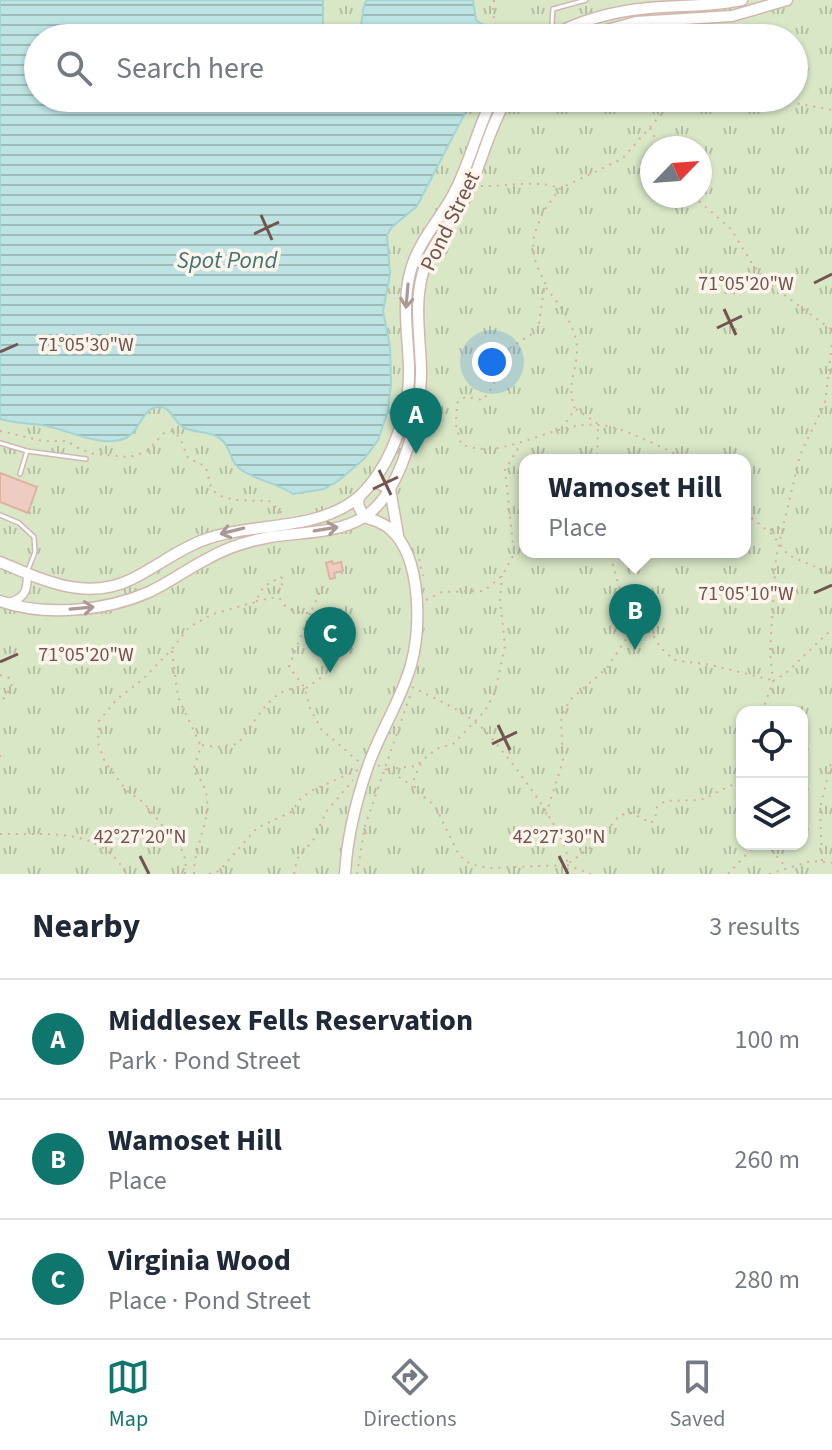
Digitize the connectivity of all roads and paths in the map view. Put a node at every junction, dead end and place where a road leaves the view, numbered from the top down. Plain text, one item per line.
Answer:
1 (494, 0) edge
2 (586, 0) edge
3 (742, 0) edge
4 (787, 0) edge
5 (655, 4) edge
6 (495, 24) edge
7 (552, 24) edge
8 (584, 24) edge
9 (629, 24) edge
10 (808, 106) edge
11 (832, 110) edge
12 (486, 112) edge
13 (500, 112) edge
14 (663, 112) edge
15 (650, 126) junction
16 (655, 136) edge
17 (471, 186) junction
18 (559, 189) junction
19 (707, 208) edge
20 (545, 287) junction
21 (832, 330) edge
22 (832, 343) edge
23 (825, 403) junction
24 (832, 406) edge
25 (575, 409) junction
26 (598, 424) junction
27 (563, 427) junction
28 (0, 431) edge
29 (0, 443) edge
30 (521, 444) junction
31 (27, 451) junction
32 (597, 454) edge
33 (675, 454) edge
34 (86, 459) dead end
35 (20, 474) dead end
36 (374, 481) junction
37 (390, 489) junction
38 (359, 497) junction
39 (0, 515) edge
40 (364, 517) junction
41 (751, 518) edge
42 (287, 522) junction
43 (785, 527) junction
44 (767, 530) junction
45 (400, 541) junction
46 (779, 542) junction
47 (611, 558) edge
48 (0, 562) edge
49 (27, 573) junction
50 (832, 574) edge
51 (502, 576) junction
52 (324, 584) dead end
53 (279, 597) junction
54 (424, 601) dead end
55 (2, 602) edge
56 (255, 602) junction
57 (310, 613) junction
58 (832, 629) edge
59 (632, 630) junction
60 (172, 649) junction
61 (0, 675) edge
62 (325, 675) dead end
63 (773, 681) junction
64 (404, 684) junction
65 (305, 688) junction
66 (0, 704) edge
67 (764, 706) edge
68 (475, 722) junction
69 (201, 745) junction
70 (436, 749) junction
71 (832, 759) edge
72 (367, 769) junction
73 (387, 769) junction
74 (353, 771) dead end
75 (351, 781) dead end
76 (736, 783) edge
77 (415, 789) junction
78 (546, 814) junction
79 (0, 834) edge
80 (750, 850) edge
81 (771, 850) edge
82 (822, 861) junction
83 (832, 863) edge
84 (566, 865) junction
85 (786, 867) junction
86 (126, 874) edge
87 (185, 874) edge
88 (194, 874) edge
89 (209, 874) edge
90 (294, 874) edge
91 (345, 874) edge
92 (563, 874) edge
93 (591, 874) edge
94 (728, 874) edge
95 (769, 874) edge

1 - 6 path
2 - 7 lane
3 - 5 main road
4 - 9 main road
5 - 8 main road
10 - 11 path
12 -> 36 main road, Pond Street
13 - 17 main road, Pond Street
14 - 15 path
15 - 16 path
15 - 18 path
17 - 18 path
17 - 37 main road, Pond Street
18 - 20 path
19 - 21 path
20 - 25 path
20 - 30 path
22 - 23 path
23 - 24 path
23 - 43 path
25 - 26 path
25 - 27 path
26 - 27 path
26 - 32 path
26 - 33 path
27 - 30 path
28 - 42 path
29 - 31 lane
30 - 51 path
31 - 34 lane
31 - 35 lane
36 - 37 main road
36 - 38 main road, Pond Street
37 - 40 main road
37 - 45 main road
38 - 40 main road
38 - 42 main road
39 - 49 lane
40 - 45 main road
55 -> 40 main road
41 - 44 path
42 -> 49 main road
43 - 44 path
43 - 46 path
44 - 46 path
45 - 64 main road
46 - 50 path
46 - 63 path
47 - 59 path
48 - 49 main road
49 - 55 street
51 - 54 path
51 - 68 path
52 - 57 path
53 - 56 path
53 - 56 path
53 - 57 path
56 - 60 path
57 - 65 path
58 - 63 path
59 - 63 path
59 - 78 path
60 - 69 path
60 - 87 path
61 - 66 path
62 - 65 path
63 - 67 path
64 - 68 path
64 - 72 main road
65 - 69 path
65 - 72 path
68 - 70 path
68 - 78 path
69 - 88 path
70 - 73 path
70 - 77 path
71 - 82 path
72 - 73 path
72 - 91 main road
73 - 77 path
74 - 89 path
75 - 90 path
76 - 84 path
77 - 84 path
78 - 84 path
79 - 86 path
80 - 94 path
81 - 85 path
82 - 83 path
82 - 85 path
84 - 92 path
84 - 93 path
85 - 95 path

